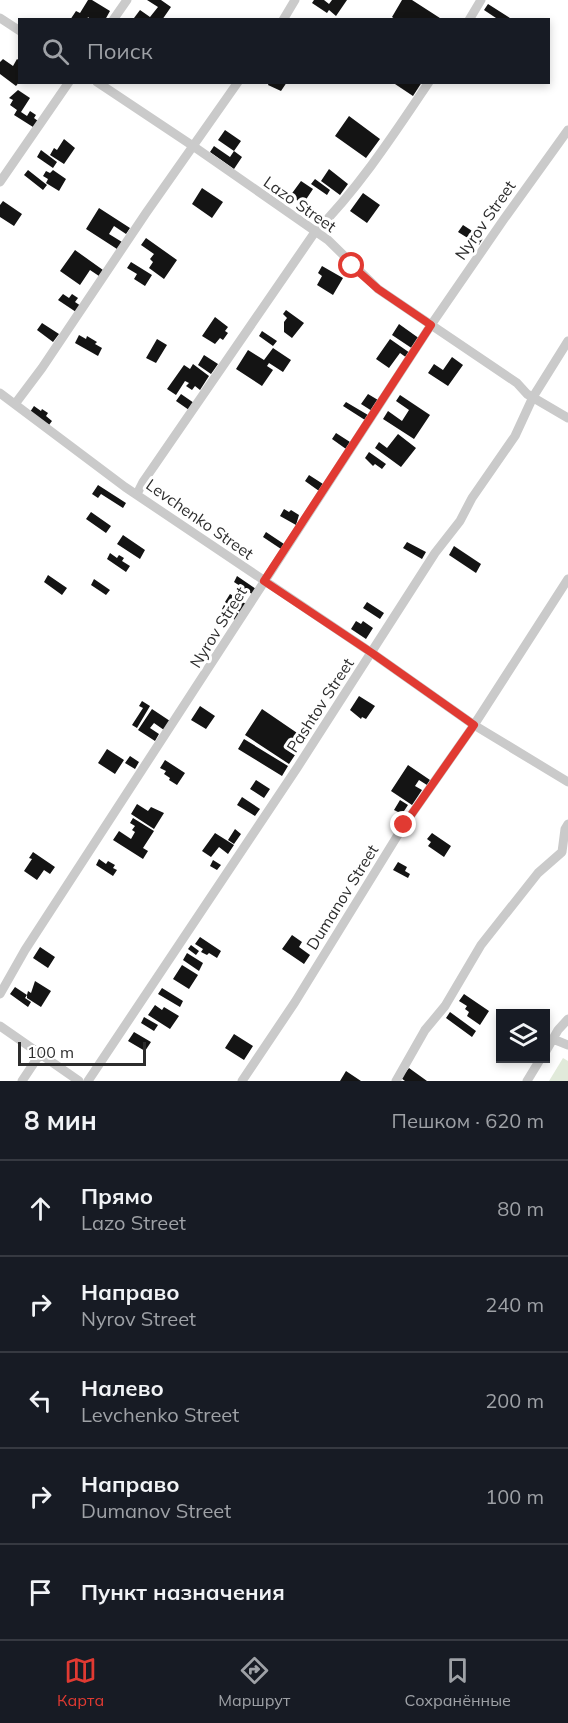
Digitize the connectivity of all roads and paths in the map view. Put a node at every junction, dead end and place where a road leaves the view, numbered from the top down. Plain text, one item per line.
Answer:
1 (127, 0) edge
2 (295, 0) edge
3 (481, 0) edge
4 (0, 18) edge
5 (114, 18) edge
6 (284, 18) edge
7 (470, 18) edge
8 (18, 30) edge
9 (68, 84) edge
10 (100, 84) edge
11 (237, 84) edge
12 (428, 84) edge
13 (568, 130) edge
14 (193, 146) junction
15 (0, 182) edge
16 (315, 232) junction
17 (431, 325) junction
18 (568, 341) edge
19 (0, 393) edge
20 (533, 397) junction
21 (15, 404) junction
22 (568, 418) edge
23 (137, 494) junction
24 (568, 579) edge
25 (264, 581) junction
26 (372, 653) junction
27 (474, 725) junction
28 (568, 782) edge
29 (568, 824) edge
30 (0, 994) edge
31 (568, 1019) edge
32 (0, 1026) edge
33 (553, 1039) junction
34 (550, 1044) edge
35 (568, 1045) edge
36 (40, 1054) junction
37 (538, 1063) edge
38 (22, 1081) edge
39 (79, 1081) edge
40 (88, 1081) edge
41 (242, 1081) edge
42 (396, 1081) edge
43 (527, 1081) edge

1 - 5 street
2 - 6 street
3 - 7 street
4 - 8 street
9 - 15 street
10 - 14 street, Lazo Street
11 - 14 street
12 - 16 street
13 - 17 street, Nyrov Street
14 - 16 street, Lazo Street
14 - 21 street
16 - 17 street, Lazo Street
16 - 23 street
17 - 20 street, Lazo Street
17 - 25 street, Nyrov Street
18 - 20 street, Pashtov Street
19 - 21 street, Levchenko Street
20 - 22 street, Lazo Street
20 - 26 street, Pashtov Street
21 - 23 street, Levchenko Street
23 - 25 street, Levchenko Street
24 - 27 street, Dumanov Street
25 - 26 street, Levchenko Street
25 - 30 street, Nyrov Street
26 - 27 street, Levchenko Street
26 - 40 street, Pashtov Street
27 - 28 street, Levchenko Street
27 - 41 street, Dumanov Street
29 - 42 street
31 - 33 street
32 - 36 street
33 - 34 street
33 - 35 street
36 - 38 street
36 - 39 street
37 - 43 street

